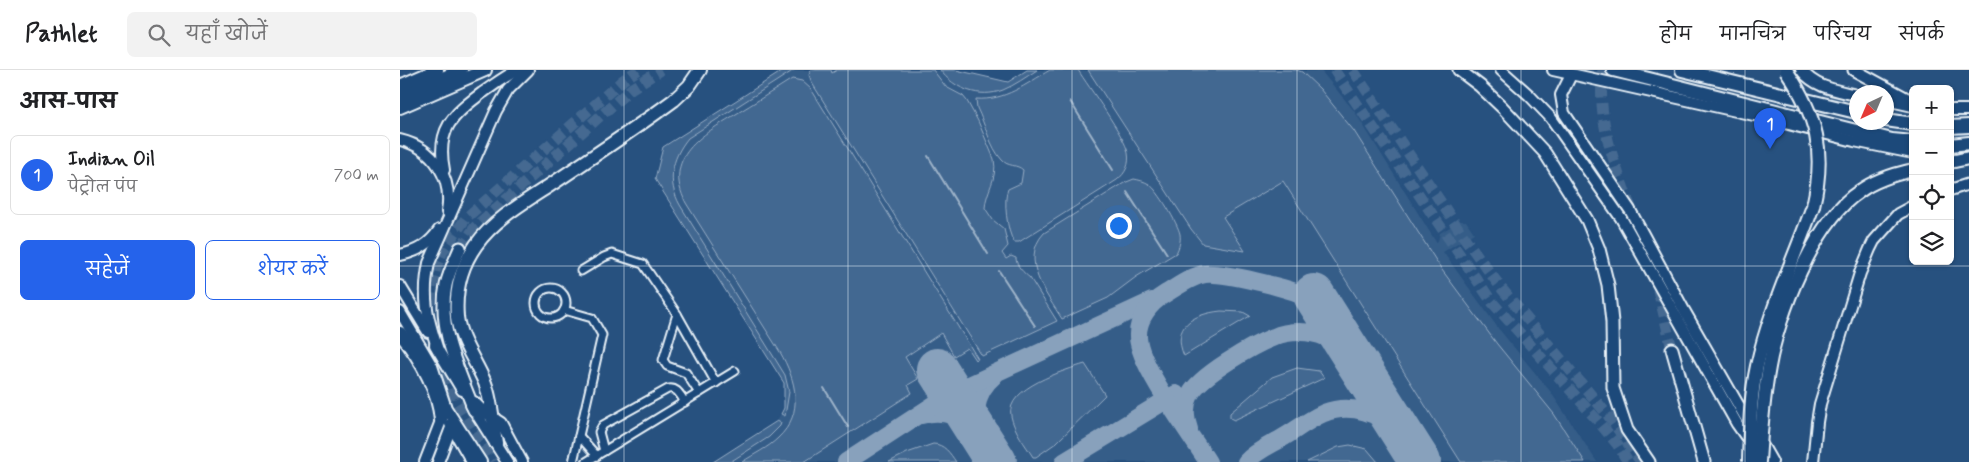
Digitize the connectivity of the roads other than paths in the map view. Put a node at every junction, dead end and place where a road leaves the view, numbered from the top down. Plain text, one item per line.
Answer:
1 (437, 70) edge
2 (461, 70) edge
3 (485, 70) edge
4 (518, 70) edge
5 (528, 70) edge
6 (700, 70) edge
7 (1459, 70) edge
8 (1501, 70) edge
9 (1553, 70) edge
10 (1614, 70) edge
11 (1682, 70) edge
12 (1786, 70) edge
13 (1801, 70) edge
14 (1854, 70) edge
15 (1571, 75) junction
16 (400, 86) edge
17 (1849, 93) edge
18 (400, 97) edge
19 (1909, 100) edge
20 (1894, 102) edge
21 (1909, 105) edge
22 (400, 107) edge
23 (1849, 110) edge
24 (1954, 110) edge
25 (1969, 110) edge
26 (1894, 121) edge
27 (1909, 123) edge
28 (1969, 126) edge
29 (1954, 127) edge
30 (400, 140) edge
31 (1909, 142) edge
32 (1969, 143) edge
33 (1954, 145) edge
34 (1909, 152) edge
35 (1969, 157) edge
36 (1954, 160) edge
37 (1909, 171) edge
38 (447, 182) junction
39 (1969, 184) edge
40 (1954, 189) edge
41 (1909, 208) edge
42 (460, 248) tunnel mouth
43 (400, 256) edge
44 (581, 271) dead end
45 (400, 286) edge
46 (564, 310) junction
47 (400, 312) edge
48 (677, 314) junction
49 (400, 333) edge
50 (1672, 349) tunnel mouth
51 (438, 350) junction
52 (735, 372) dead end
53 (716, 383) junction
54 (467, 390) junction
55 (699, 393) junction
56 (685, 402) junction
57 (474, 410) junction
58 (448, 417) junction
59 (492, 417) junction
60 (579, 436) junction
61 (496, 443) junction
62 (604, 451) junction
63 (597, 456) junction
64 (425, 462) edge
65 (438, 462) edge
66 (472, 462) edge
67 (481, 462) edge
68 (508, 462) edge
69 (522, 462) edge
70 (572, 462) edge
71 (586, 462) edge
72 (1649, 462) edge
73 (1704, 462) edge
74 (1750, 462) edge
75 (1761, 462) edge
76 (1772, 462) edge
77 (1813, 462) edge

1 - 16 highway
2 - 18 highway
3 - 22 highway
4 - 38 main road
5 - 51 main road
6 - 59 highway
7 - 72 highway
8 - 75 main road
9 - 15 main road
10 - 31 highway
11 - 23 highway
12 - 74 highway, bridge
13 - 17 main road
14 - 19 highway
15 - 34 main road
15 - 76 main road
20 - 21 main road
24 - 25 main road
26 - 27 highway
28 - 29 highway
30 - 38 main road
32 - 33 highway
35 - 36 highway
37 - 75 highway, bridge
38 - 43 main road
39 - 40 main road
41 - 77 main road
42 - 54 highway
44 - 48 street
45 - 51 main road
46 - 46 street
46 - 60 street
47 - 58 main road
48 - 53 street
48 - 55 street
49 - 58 highway
50 - 73 highway
51 - 57 main road
52 - 53 street
53 - 55 street
54 - 57 highway
54 - 59 main road
55 - 56 street
56 - 62 street
56 - 62 street
57 - 61 main road
58 - 64 main road
58 - 65 main road
58 - 66 main road
58 - 67 main road
59 - 61 highway
59 - 69 main road
60 - 63 street
60 - 70 street
61 - 68 main road
62 - 63 street
63 - 71 street

